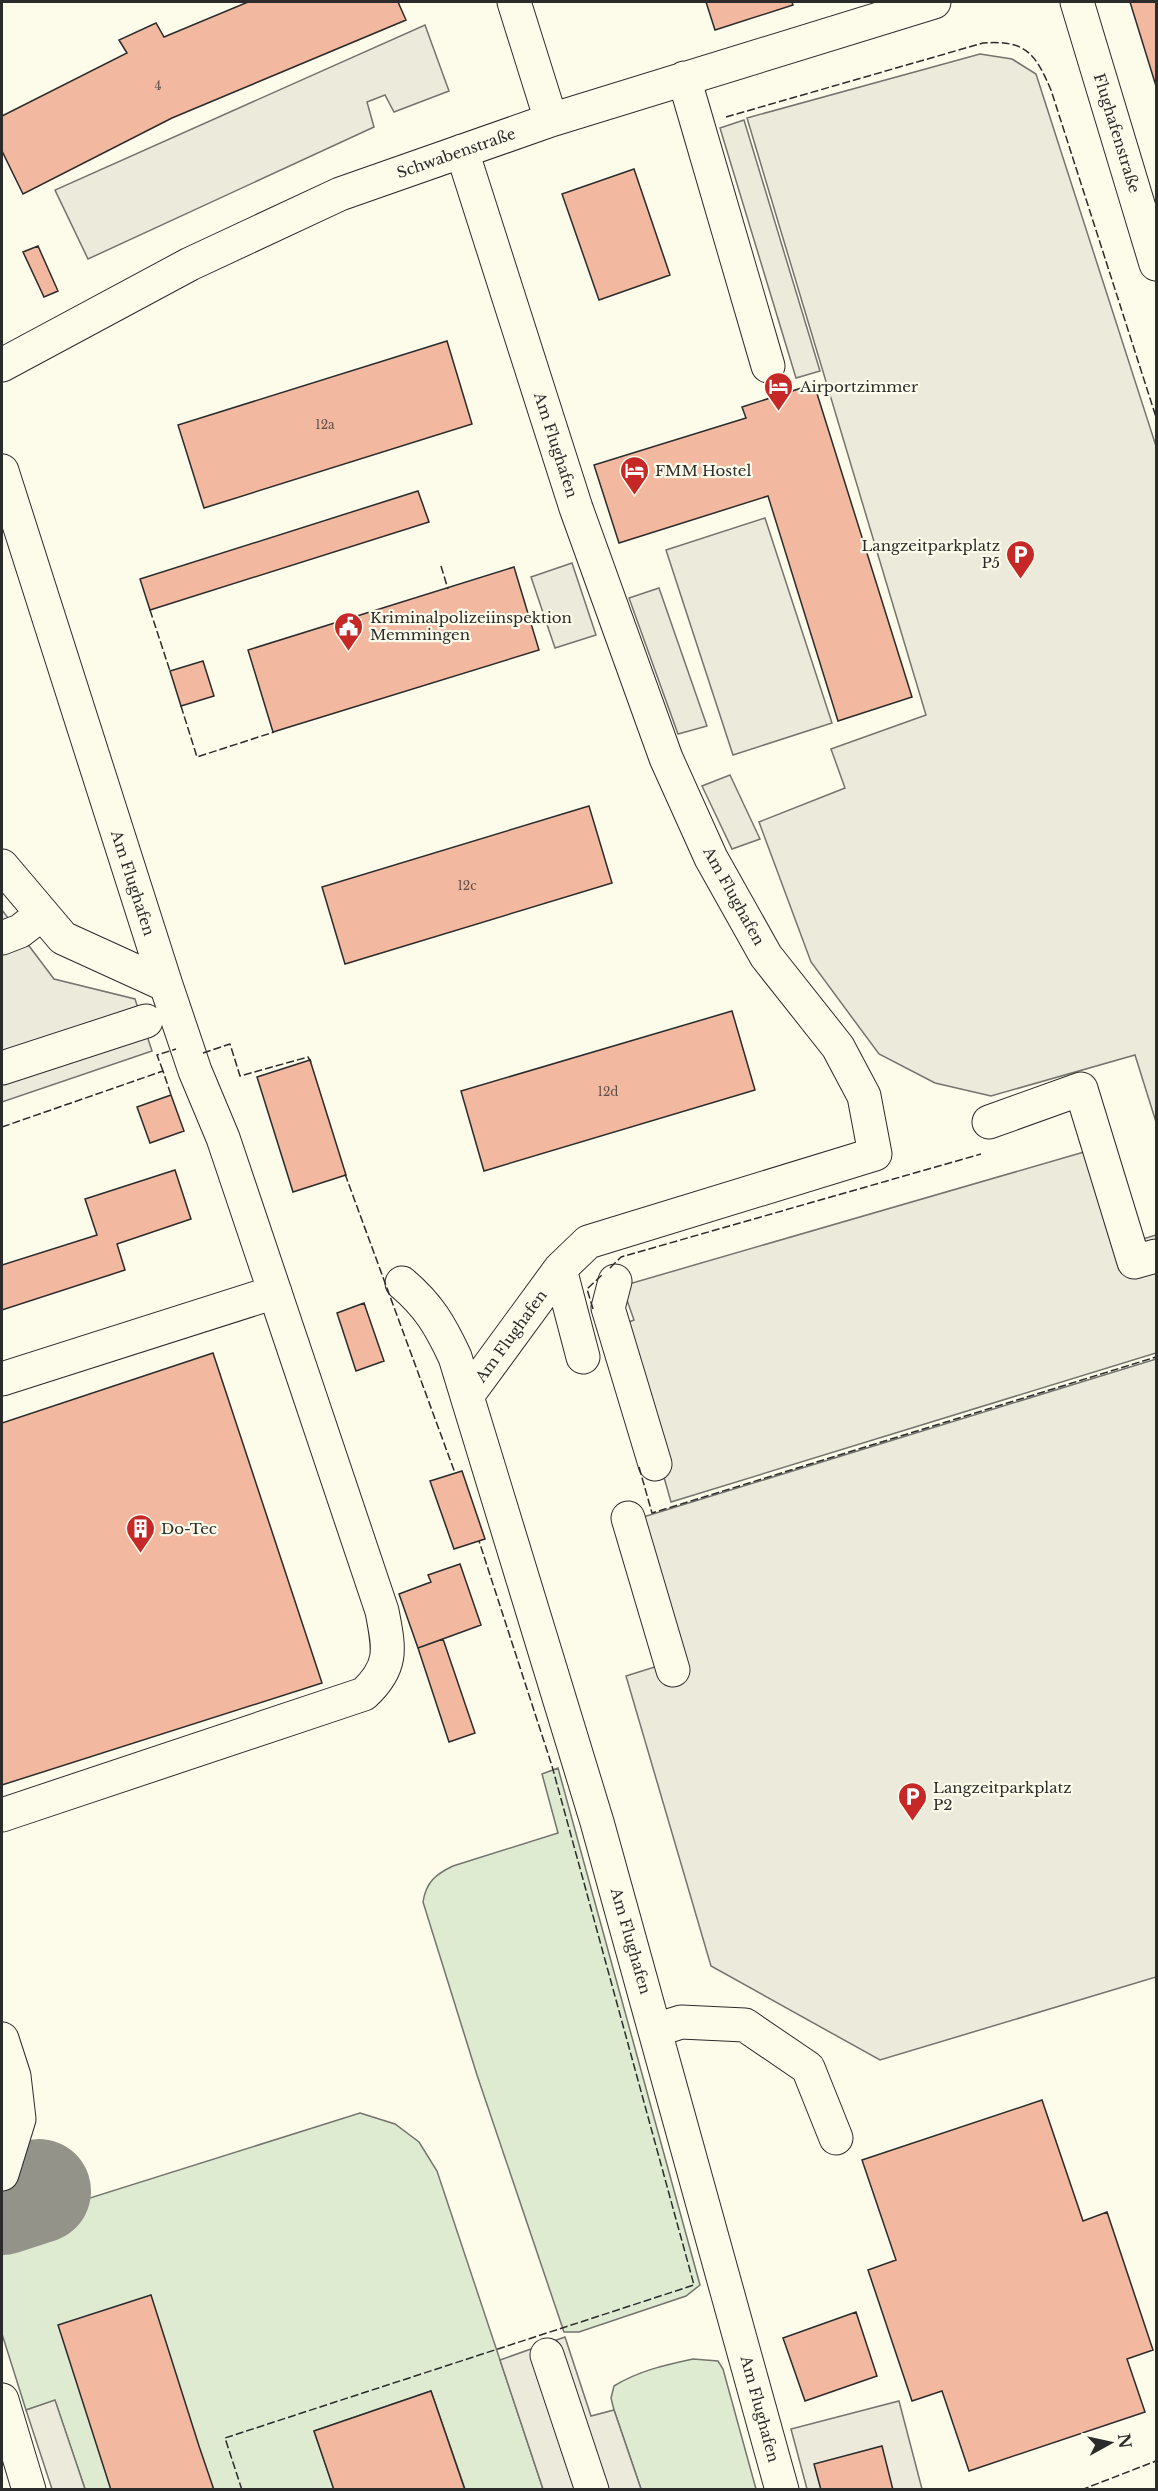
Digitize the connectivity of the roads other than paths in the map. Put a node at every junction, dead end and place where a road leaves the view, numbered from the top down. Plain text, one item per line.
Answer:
1 (514, 2) edge
2 (934, 2) edge
3 (1077, 2) edge
4 (684, 78) junction
5 (551, 120) junction
6 (462, 151) junction
7 (1156, 264) edge
8 (2, 365) edge
9 (768, 366) dead end
10 (2, 471) edge
11 (2, 866) edge
12 (42, 914) junction
13 (2, 938) edge
14 (166, 985) junction
15 (146, 1021) dead end
16 (2, 1068) edge
17 (989, 1122) dead end
18 (1156, 1256) edge
19 (560, 1269) junction
20 (615, 1281) dead end
21 (402, 1284) dead end
22 (275, 1292) junction
23 (583, 1357) dead end
24 (2, 1379) edge
25 (467, 1396) junction
26 (655, 1464) dead end
27 (628, 1518) dead end
28 (673, 1670) dead end
29 (2, 1815) edge
30 (656, 2030) junction
31 (2, 2039) edge
32 (836, 2138) dead end
33 (2, 2174) edge
34 (547, 2355) dead end
35 (2, 2400) edge
36 (29, 2490) edge
37 (592, 2490) edge
38 (782, 2490) edge

1 - 5 street
2 - 4 street, Schwabenstraße
3 - 7 street, Flughafenstraße
4 - 5 street, Schwabenstraße
4 - 9 street
5 - 6 street, Schwabenstraße
6 - 8 street, Schwabenstraße
6 - 19 street, Am Flughafen
10 - 14 street, Am Flughafen
11 - 12 street
12 - 13 street
12 - 14 street
14 - 22 street, Am Flughafen
15 - 16 street
17 - 18 street
19 - 23 street
19 - 25 street, Am Flughafen
20 - 26 street
21 - 25 street, Am Flughafen
22 - 24 street
22 - 29 street, Am Flughafen
25 - 30 street, Am Flughafen
27 - 28 street
30 - 32 street
30 - 38 street, Am Flughafen
31 - 33 street
34 - 37 street
35 - 36 street

